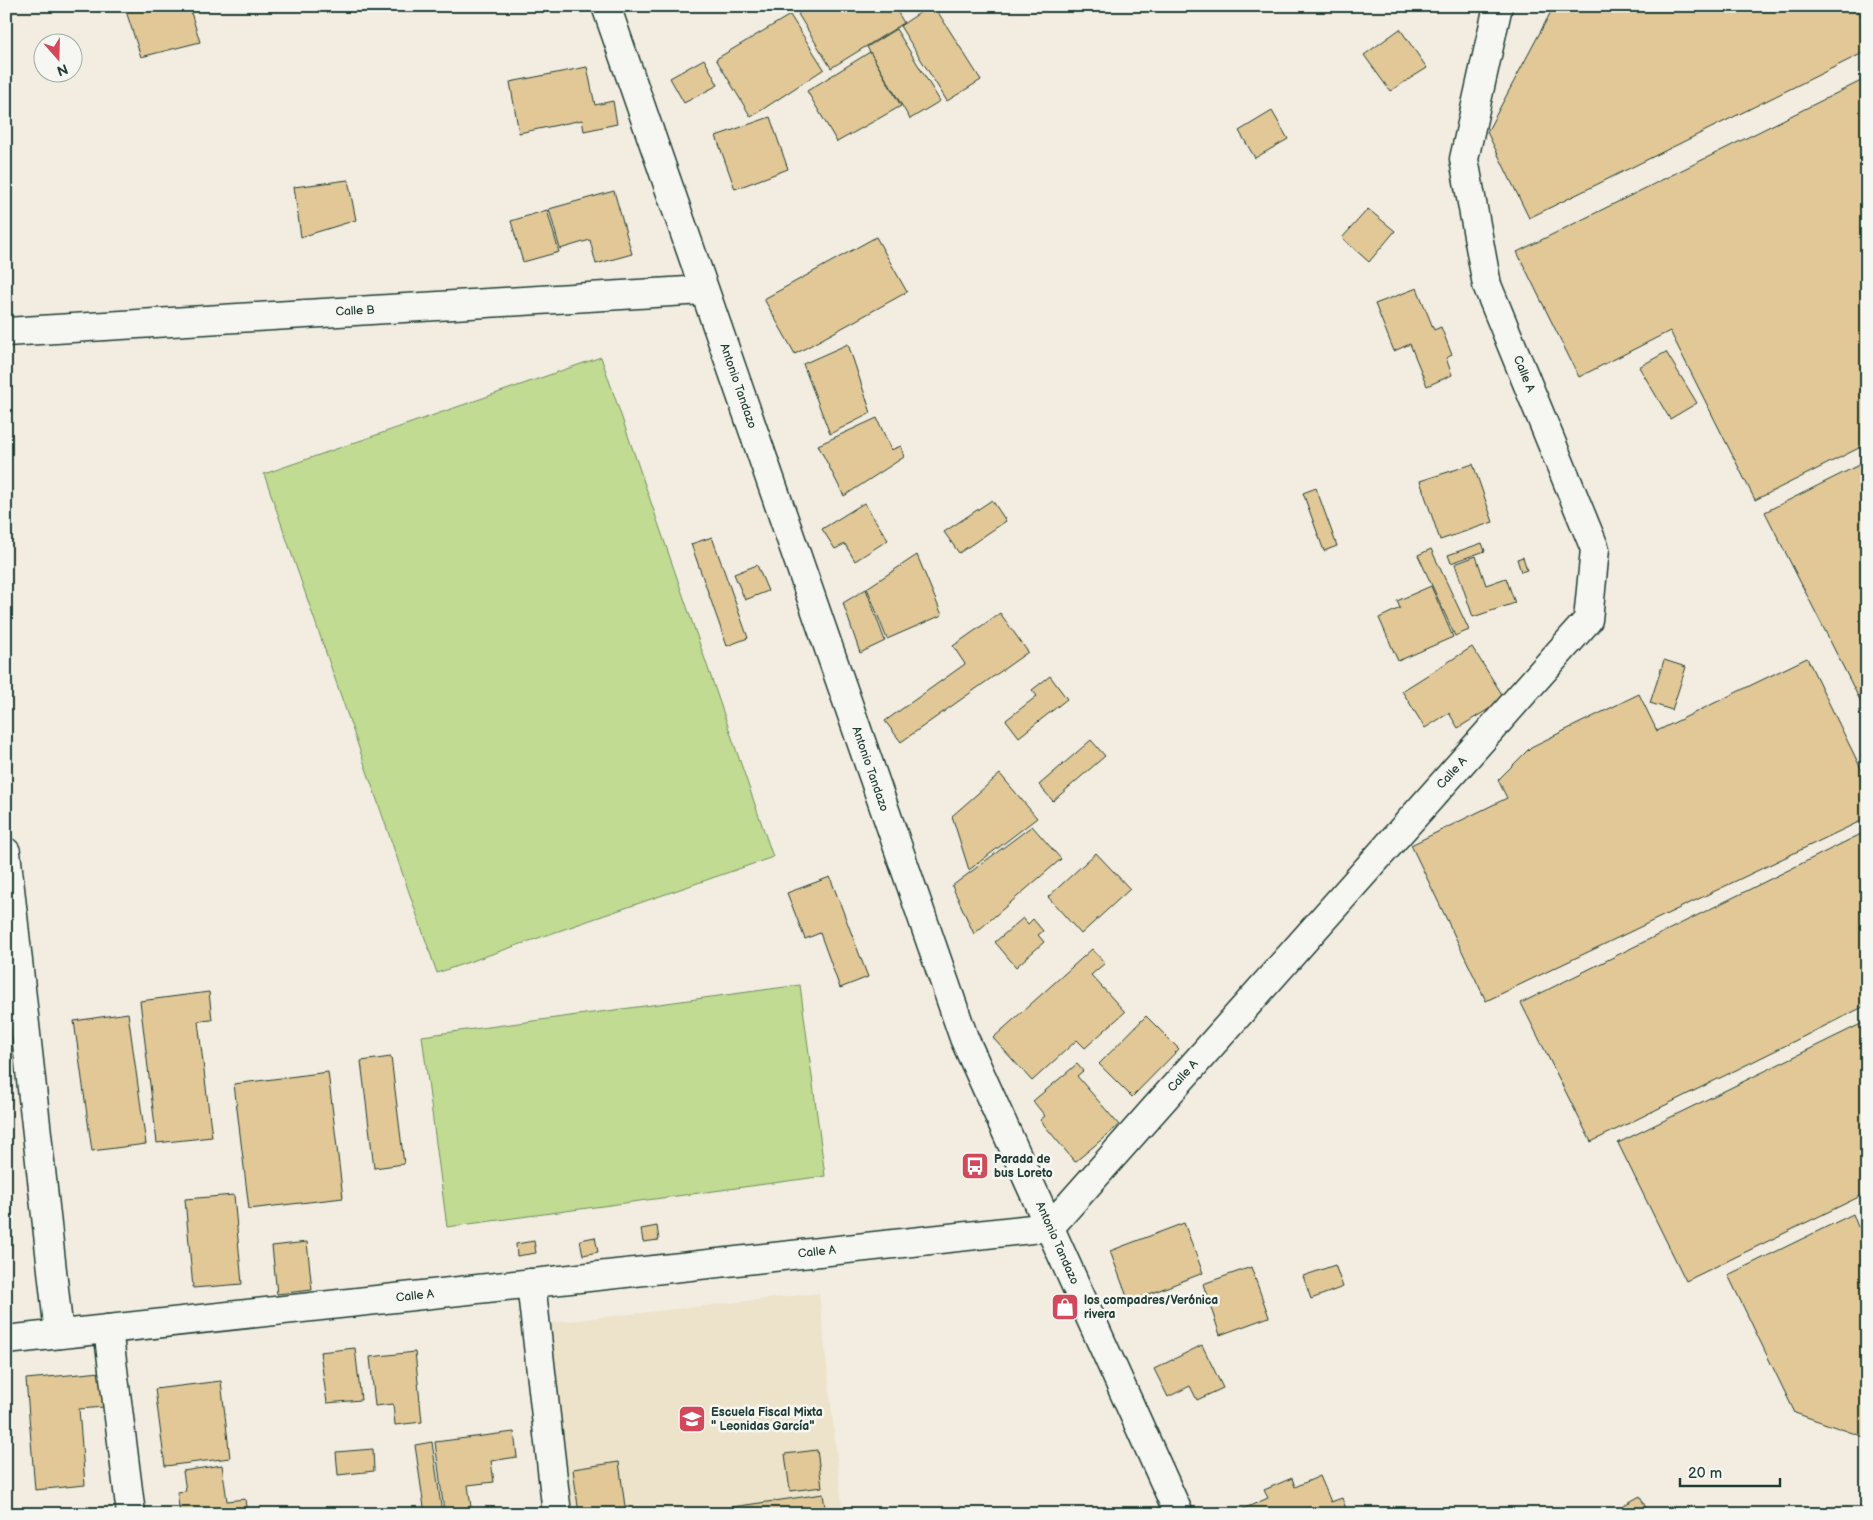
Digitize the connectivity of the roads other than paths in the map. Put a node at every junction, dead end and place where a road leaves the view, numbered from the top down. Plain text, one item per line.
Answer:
1 (606, 6) edge
2 (1498, 6) edge
3 (704, 290) junction
4 (6, 332) edge
5 (6, 852) edge
6 (1050, 1227) junction
7 (531, 1283) junction
8 (108, 1329) junction
9 (59, 1334) junction
10 (6, 1340) edge
11 (131, 1514) edge
12 (557, 1514) edge
13 (1179, 1514) edge

1 - 3 street, Antonio Tandazo
2 - 6 street, Calle A
3 - 4 street, Calle B
3 - 6 street, Antonio Tandazo
5 - 9 street
6 - 7 street, Calle A
6 - 13 street, Antonio Tandazo
7 - 8 street, Calle A
7 - 12 street
8 - 9 street, Calle A
8 - 11 street
9 - 10 street, Calle A

